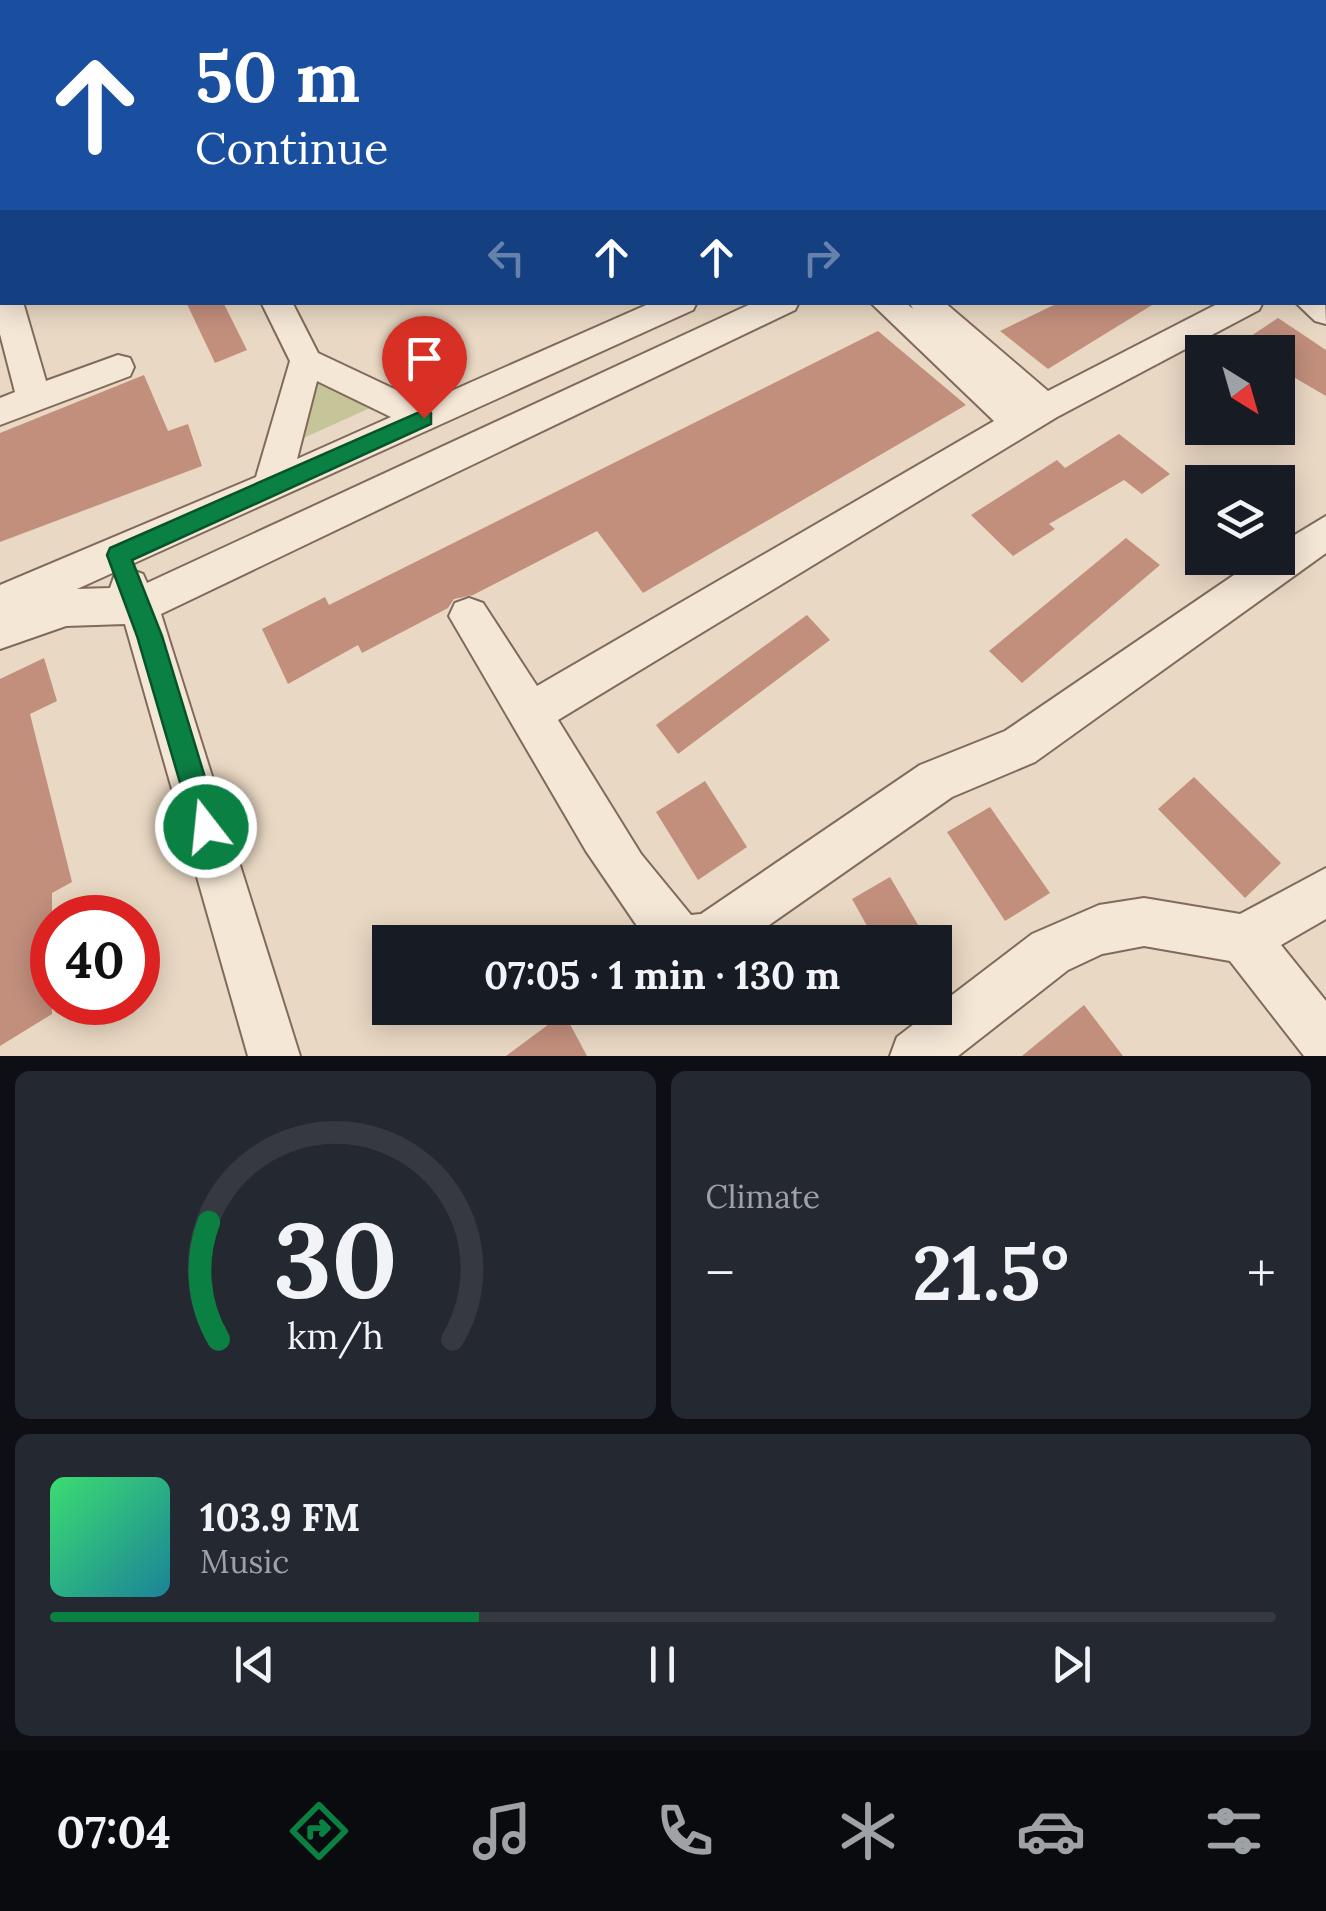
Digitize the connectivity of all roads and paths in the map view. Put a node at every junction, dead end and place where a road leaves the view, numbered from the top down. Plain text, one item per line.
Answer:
1 (8, 305) edge
2 (278, 305) edge
3 (675, 305) edge
4 (778, 305) edge
5 (890, 305) edge
6 (926, 305) edge
7 (1242, 305) edge
8 (583, 347) junction
9 (958, 350) junction
10 (306, 361) junction
11 (118, 368) dead end
12 (613, 383) junction
13 (34, 399) junction
14 (0, 412) edge
15 (1033, 416) junction
16 (424, 418) junction
17 (271, 487) junction
18 (1326, 532) edge
19 (118, 555) junction
20 (0, 603) edge
21 (136, 607) junction
22 (469, 616) dead end
23 (0, 631) edge
24 (530, 713) junction
25 (1326, 892) edge
26 (1244, 939) junction
27 (1326, 1042) edge
28 (274, 1056) edge
29 (916, 1056) edge

1 - 13 street
2 - 10 street
3 - 8 street
4 - 12 street
5 - 9 street
6 - 9 street
7 - 15 street
8 - 12 street
8 - 16 street
9 - 15 street
10 - 16 street
10 - 17 street
11 - 13 street
12 - 21 street
13 - 14 street
15 - 24 street
16 - 17 street
17 - 19 street
18 - 24 street
19 - 20 street
19 - 21 street
21 - 23 street
21 - 28 street
22 - 24 street
25 - 26 street
26 - 27 street
26 - 29 street

